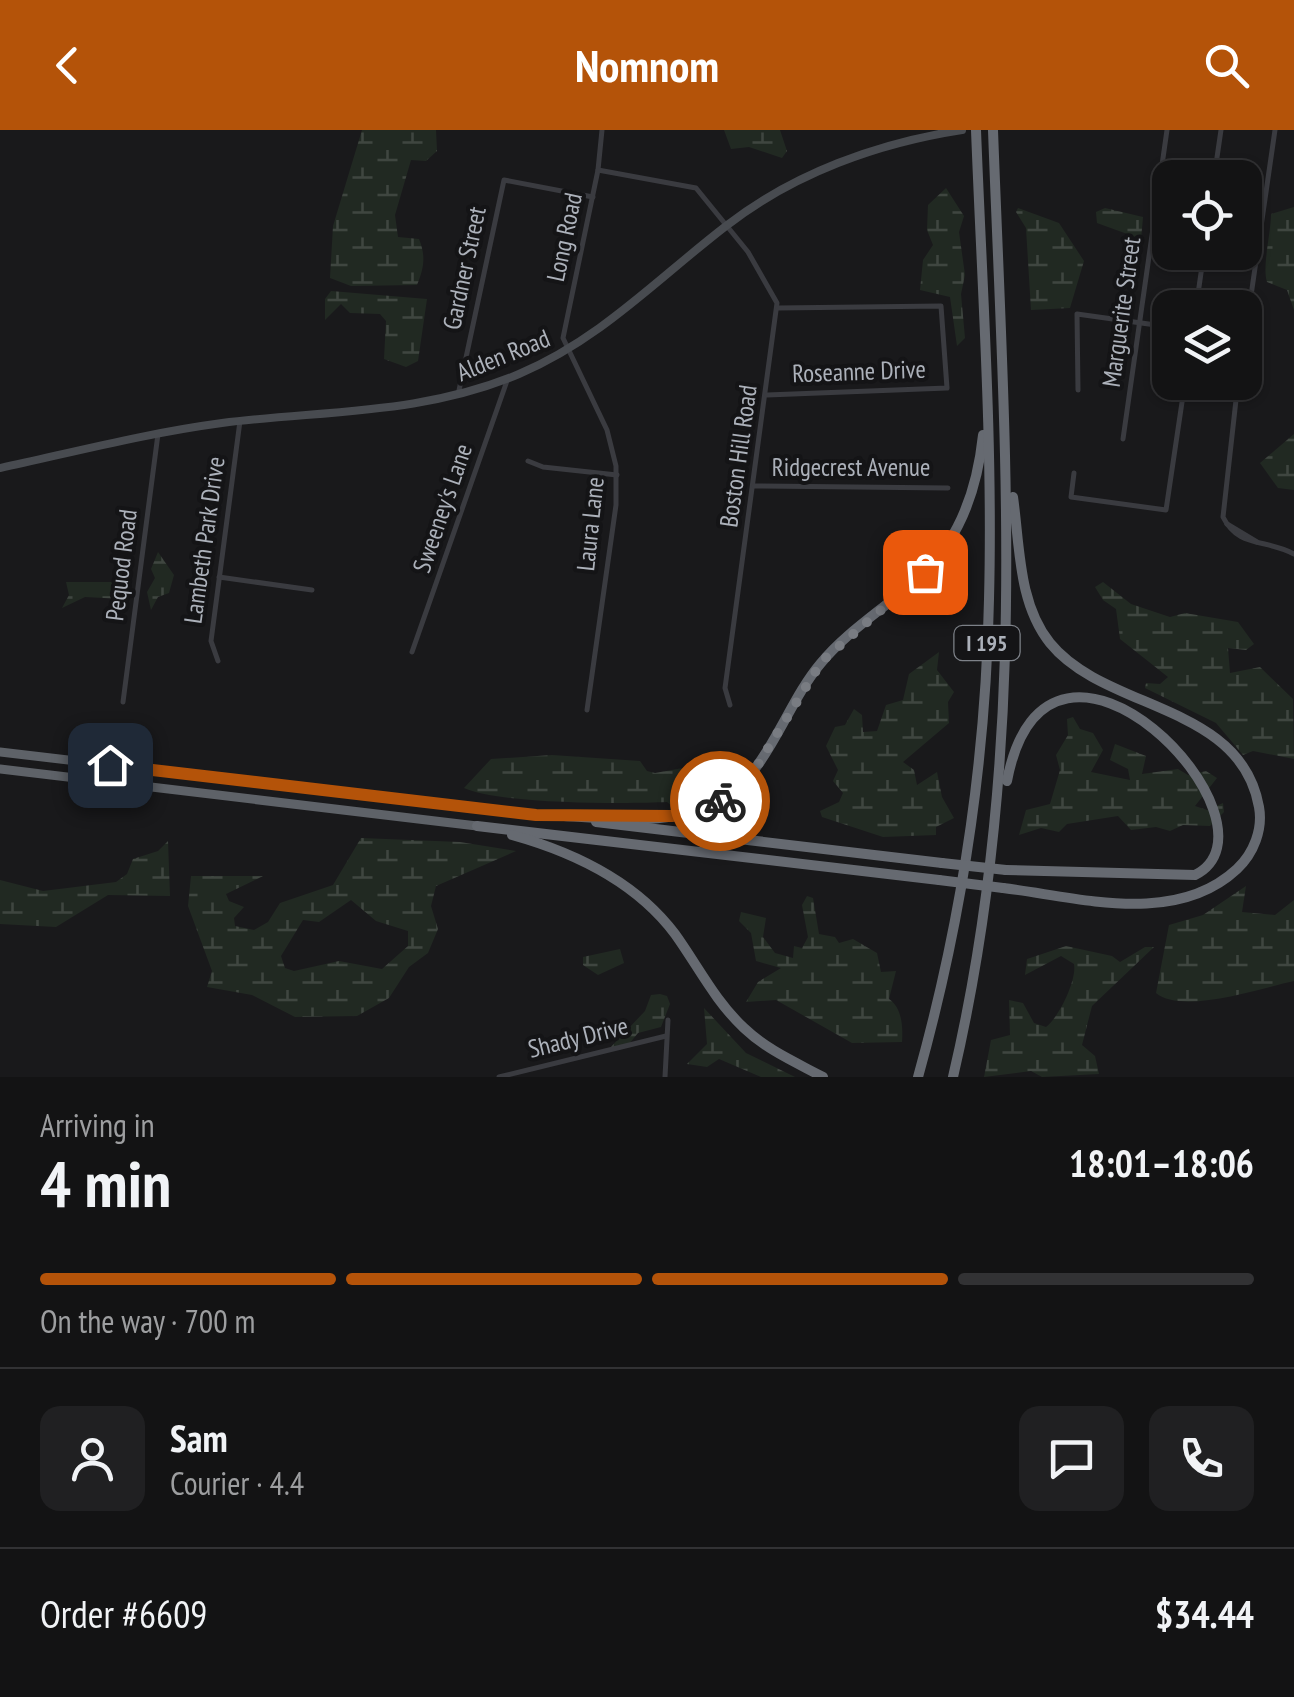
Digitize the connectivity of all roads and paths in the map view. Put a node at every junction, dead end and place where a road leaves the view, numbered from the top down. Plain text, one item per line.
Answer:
1 (602, 130) edge
2 (962, 130) edge
3 (1167, 130) edge
4 (1221, 130) edge
5 (1275, 130) edge
6 (993, 134) edge
7 (977, 136) edge
8 (1217, 160) edge
9 (598, 170) junction
10 (592, 197) junction
11 (728, 224) junction
12 (1252, 290) edge
13 (778, 308) junction
14 (1139, 323) junction
15 (1152, 325) edge
16 (566, 352) junction
17 (508, 378) junction
18 (1078, 390) dead end
19 (987, 394) junction
20 (458, 395) junction
21 (767, 395) junction
22 (1182, 400) edge
23 (1235, 400) edge
24 (240, 422) junction
25 (158, 434) junction
26 (1123, 440) dead end
27 (1006, 447) junction
28 (528, 461) dead end
29 (0, 468) edge
30 (1074, 473) dead end
31 (616, 475) junction
32 (754, 486) junction
33 (948, 488) dead end
34 (1294, 554) edge
35 (219, 577) junction
36 (312, 590) dead end
37 (412, 652) dead end
38 (218, 661) dead end
39 (123, 702) dead end
40 (730, 705) dead end
41 (586, 710) dead end
42 (0, 752) edge
43 (0, 769) edge
44 (536, 815) junction
45 (477, 826) junction
46 (994, 851) junction
47 (668, 1020) dead end
48 (666, 1036) junction
49 (499, 1077) edge
50 (665, 1077) edge
51 (823, 1077) edge
52 (918, 1077) edge
53 (953, 1077) edge

1 - 9 street, Long Road
2 - 11 main road, Alden Road
3 - 14 street, Marguerite Street
4 - 8 street
5 - 12 street
6 - 27 highway, I 195
7 - 19 highway, I 195
9 - 10 street, Long Road
9 - 11 street
10 - 16 street, Long Road
10 - 20 street, Gardner Street
11 - 13 street
11 - 16 main road, Alden Road
13 - 21 street, Boston Hill Road
13 - 21 street, Roseanne Drive
14 - 15 street
14 - 18 street
14 - 26 street, Marguerite Street
16 - 17 main road, Alden Road
16 - 31 street, Laura Lane
17 - 20 main road, Alden Road
17 - 37 street, Sweeney's Lane
19 - 44 highway
19 - 52 highway, I 195
20 - 24 main road, Alden Road
21 - 32 street, Boston Hill Road
22 - 30 street
23 - 34 street
24 - 25 main road, Alden Road
24 - 35 street, Lambeth Park Drive
25 - 29 main road, Alden Road
25 - 39 street, Pequod Road
27 - 45 highway, bridge
27 - 46 highway, I 195
28 - 31 street
31 - 41 street, Laura Lane
32 - 33 street, Ridgecrest Avenue
32 - 40 street, Boston Hill Road
35 - 36 street
35 - 38 street, Lambeth Park Drive
42 - 44 highway
43 - 45 highway
44 - 46 highway, bridge
45 - 51 highway
46 - 53 highway, I 195
47 - 48 street, Shady Drive
48 - 49 street, Shady Drive
48 - 50 street, Shady Drive

